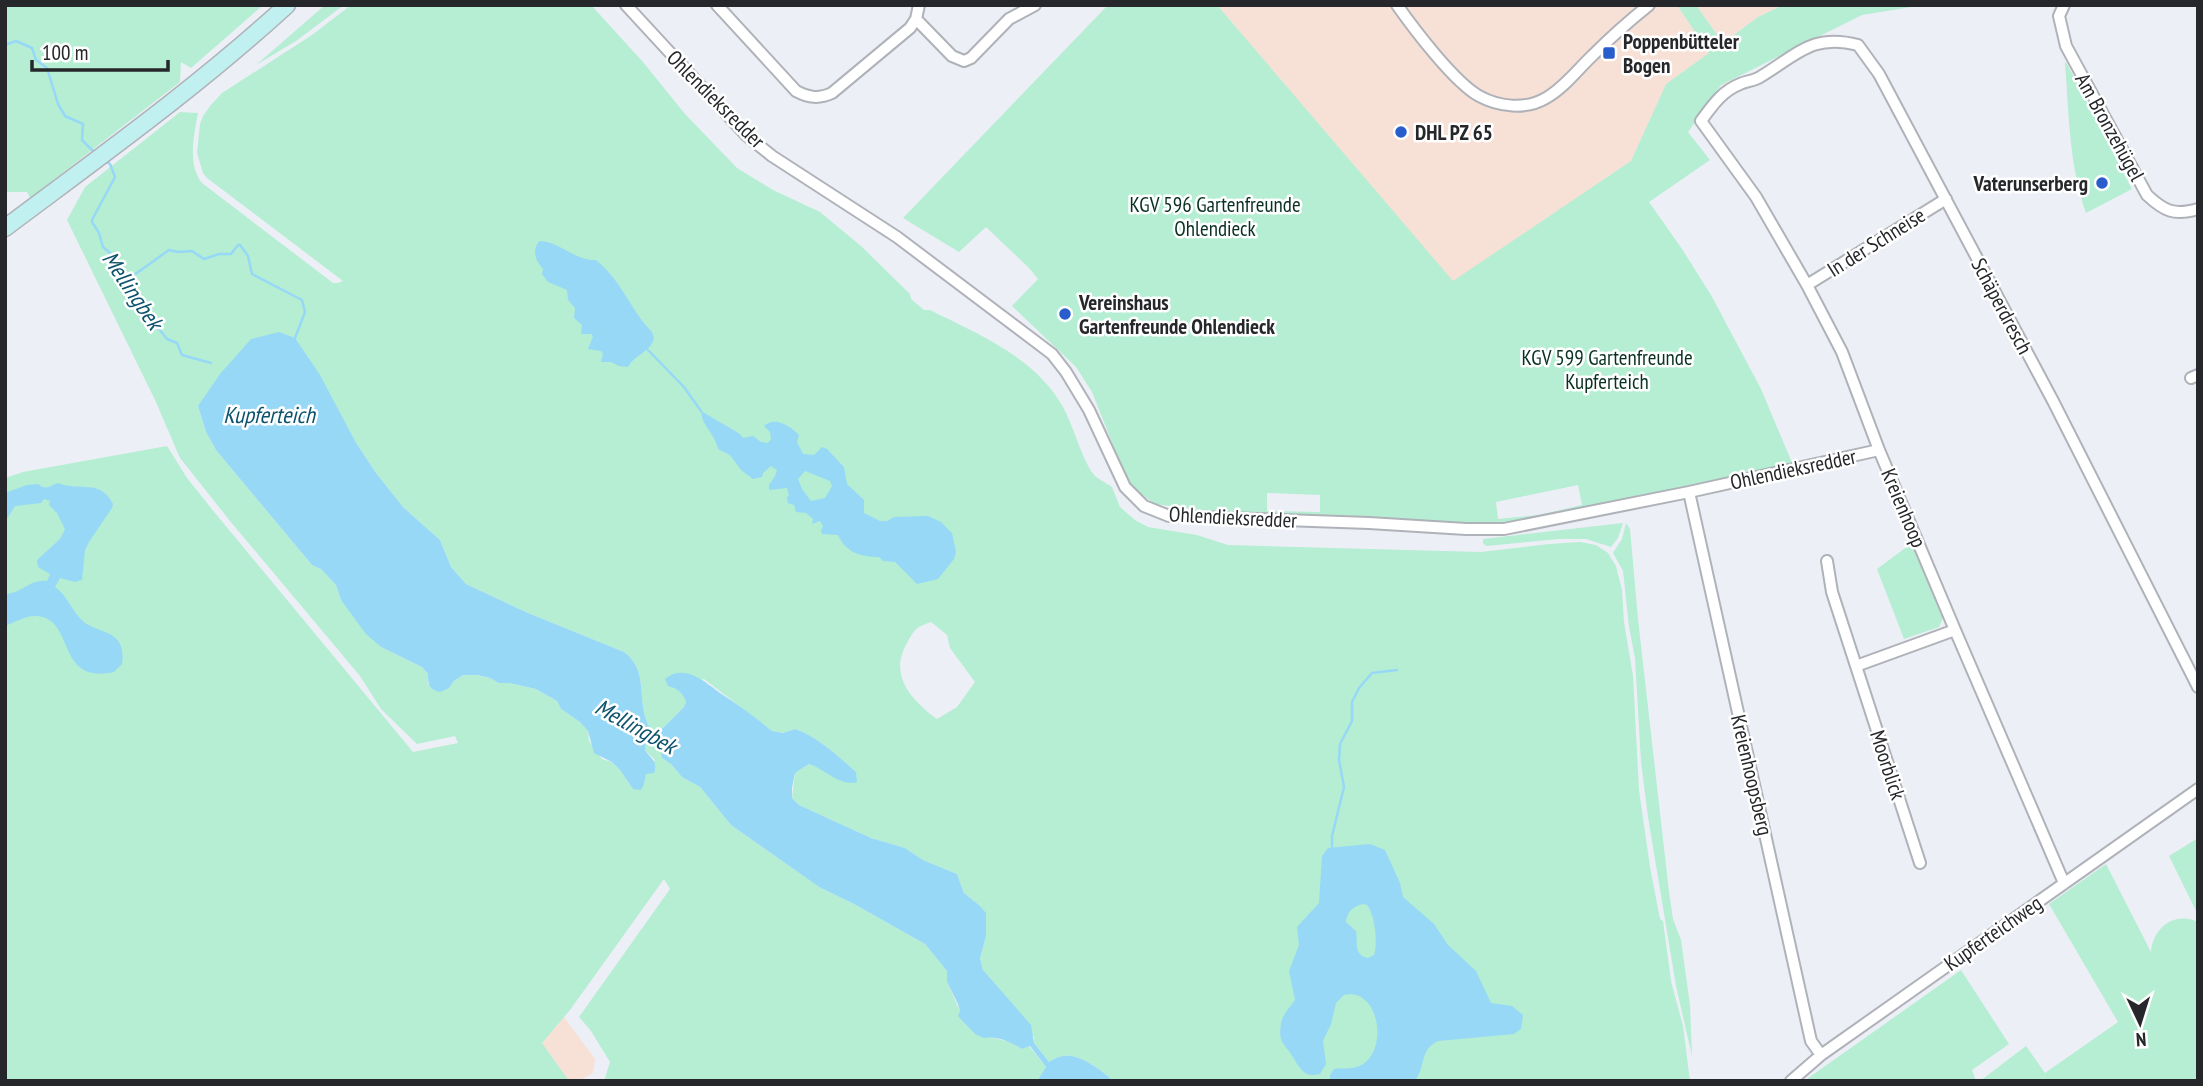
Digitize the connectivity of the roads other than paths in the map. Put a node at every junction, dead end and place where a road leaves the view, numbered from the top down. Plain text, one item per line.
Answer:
1 (287, 5) edge
2 (626, 5) edge
3 (718, 5) edge
4 (919, 5) edge
5 (1035, 5) edge
6 (1397, 5) edge
7 (1649, 5) edge
8 (2064, 5) edge
9 (916, 19) junction
10 (1740, 84) joint
11 (1946, 199) junction
12 (2198, 209) edge
13 (5, 228) edge
14 (1807, 285) junction
15 (1880, 450) junction
16 (1689, 492) junction
17 (1826, 561) dead end
18 (1955, 630) junction
19 (1856, 666) junction
20 (2198, 687) edge
21 (2198, 789) edge
22 (1920, 863) dead end
23 (2064, 883) junction
24 (1821, 1055) junction
25 (1791, 1081) edge

1 - 13 main road
2 - 16 street, Ohlendieksredder
3 - 9 street
4 - 9 street
5 - 9 street
6 - 7 street
8 - 12 street, Am Bronzehügel
10 - 11 street, Schäperdresch
10 - 14 street, Kreienhoop
11 - 14 street, In der Schneise
11 - 20 street, Schäperdresch
14 - 15 street, Kreienhoop
15 - 16 street, Ohlendieksredder
15 - 18 street, Kreienhoop
16 - 24 street, Kreienhoopsberg
17 - 19 street, Moorblick
18 - 19 street
18 - 23 street, Kreienhoop
19 - 22 street, Moorblick
21 - 23 street, Kupferteichweg
23 - 24 street, Kupferteichweg
24 - 25 street, Kupferteichweg

